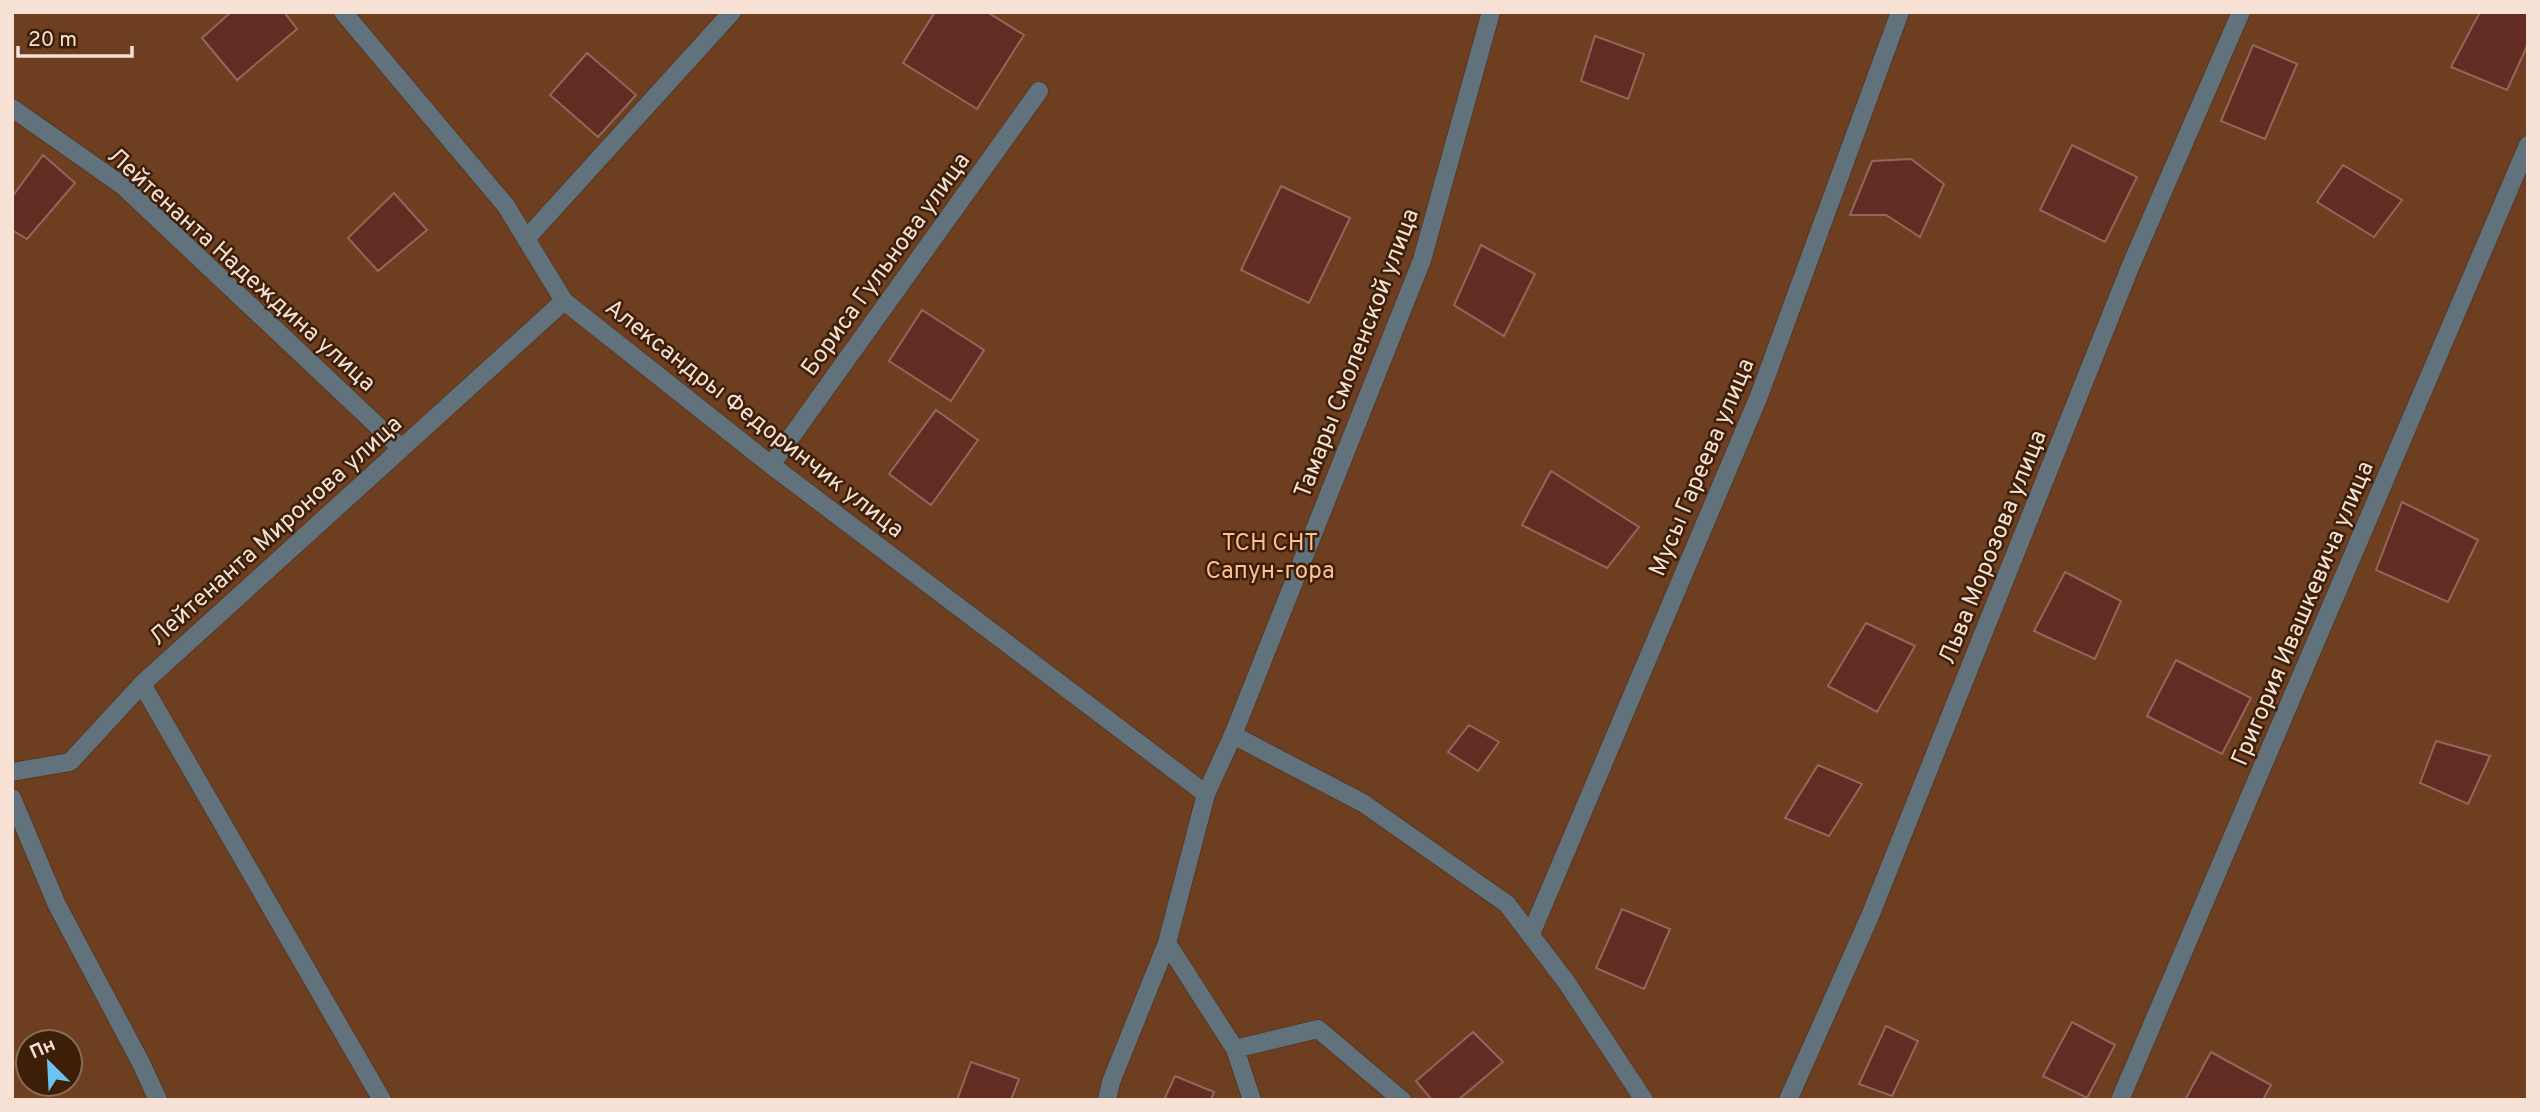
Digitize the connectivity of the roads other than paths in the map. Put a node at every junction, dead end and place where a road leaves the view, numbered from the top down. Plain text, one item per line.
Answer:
1 (342, 12) edge
2 (732, 12) edge
3 (1491, 12) edge
4 (1900, 12) edge
5 (2241, 12) edge
6 (1039, 91) dead end
7 (12, 108) edge
8 (2528, 145) edge
9 (526, 239) junction
10 (564, 301) junction
11 (401, 448) junction
12 (771, 465) junction
13 (142, 684) junction
14 (1233, 735) junction
15 (12, 772) edge
16 (1206, 794) junction
17 (12, 798) edge
18 (1531, 934) junction
19 (1167, 943) junction
20 (1235, 1049) junction
21 (158, 1100) edge
22 (382, 1100) edge
23 (1107, 1100) edge
24 (1252, 1100) edge
25 (1402, 1100) edge
26 (1644, 1100) edge
27 (1788, 1100) edge
28 (2120, 1100) edge

1 - 9 lane, Александры Федоринчик улица
2 - 9 lane
3 - 14 lane, Тамары Смоленской улица
4 - 18 lane, Мусы Гареева улица
5 - 27 lane, Льва Морозова улица
6 - 12 lane, Бориса Гульнова улица
7 - 11 lane, Лейтенанта Надеждина улица
8 - 28 lane, Григория Ивашкевича улица
9 - 10 lane, Александры Федоринчик улица
10 - 11 lane, Лейтенанта Миронова улица
10 - 12 lane, Александры Федоринчик улица
11 - 13 lane, Лейтенанта Миронова улица
12 - 16 lane, Александры Федоринчик улица
13 - 15 lane, Лейтенанта Миронова улица
13 - 22 lane
14 - 16 lane, Тамары Смоленской улица
14 - 18 lane
16 - 19 lane, Тамары Смоленской улица
17 - 21 lane
18 - 26 lane
19 - 20 lane
19 - 23 lane, Тамары Смоленской улица
20 - 24 lane
20 - 25 lane

